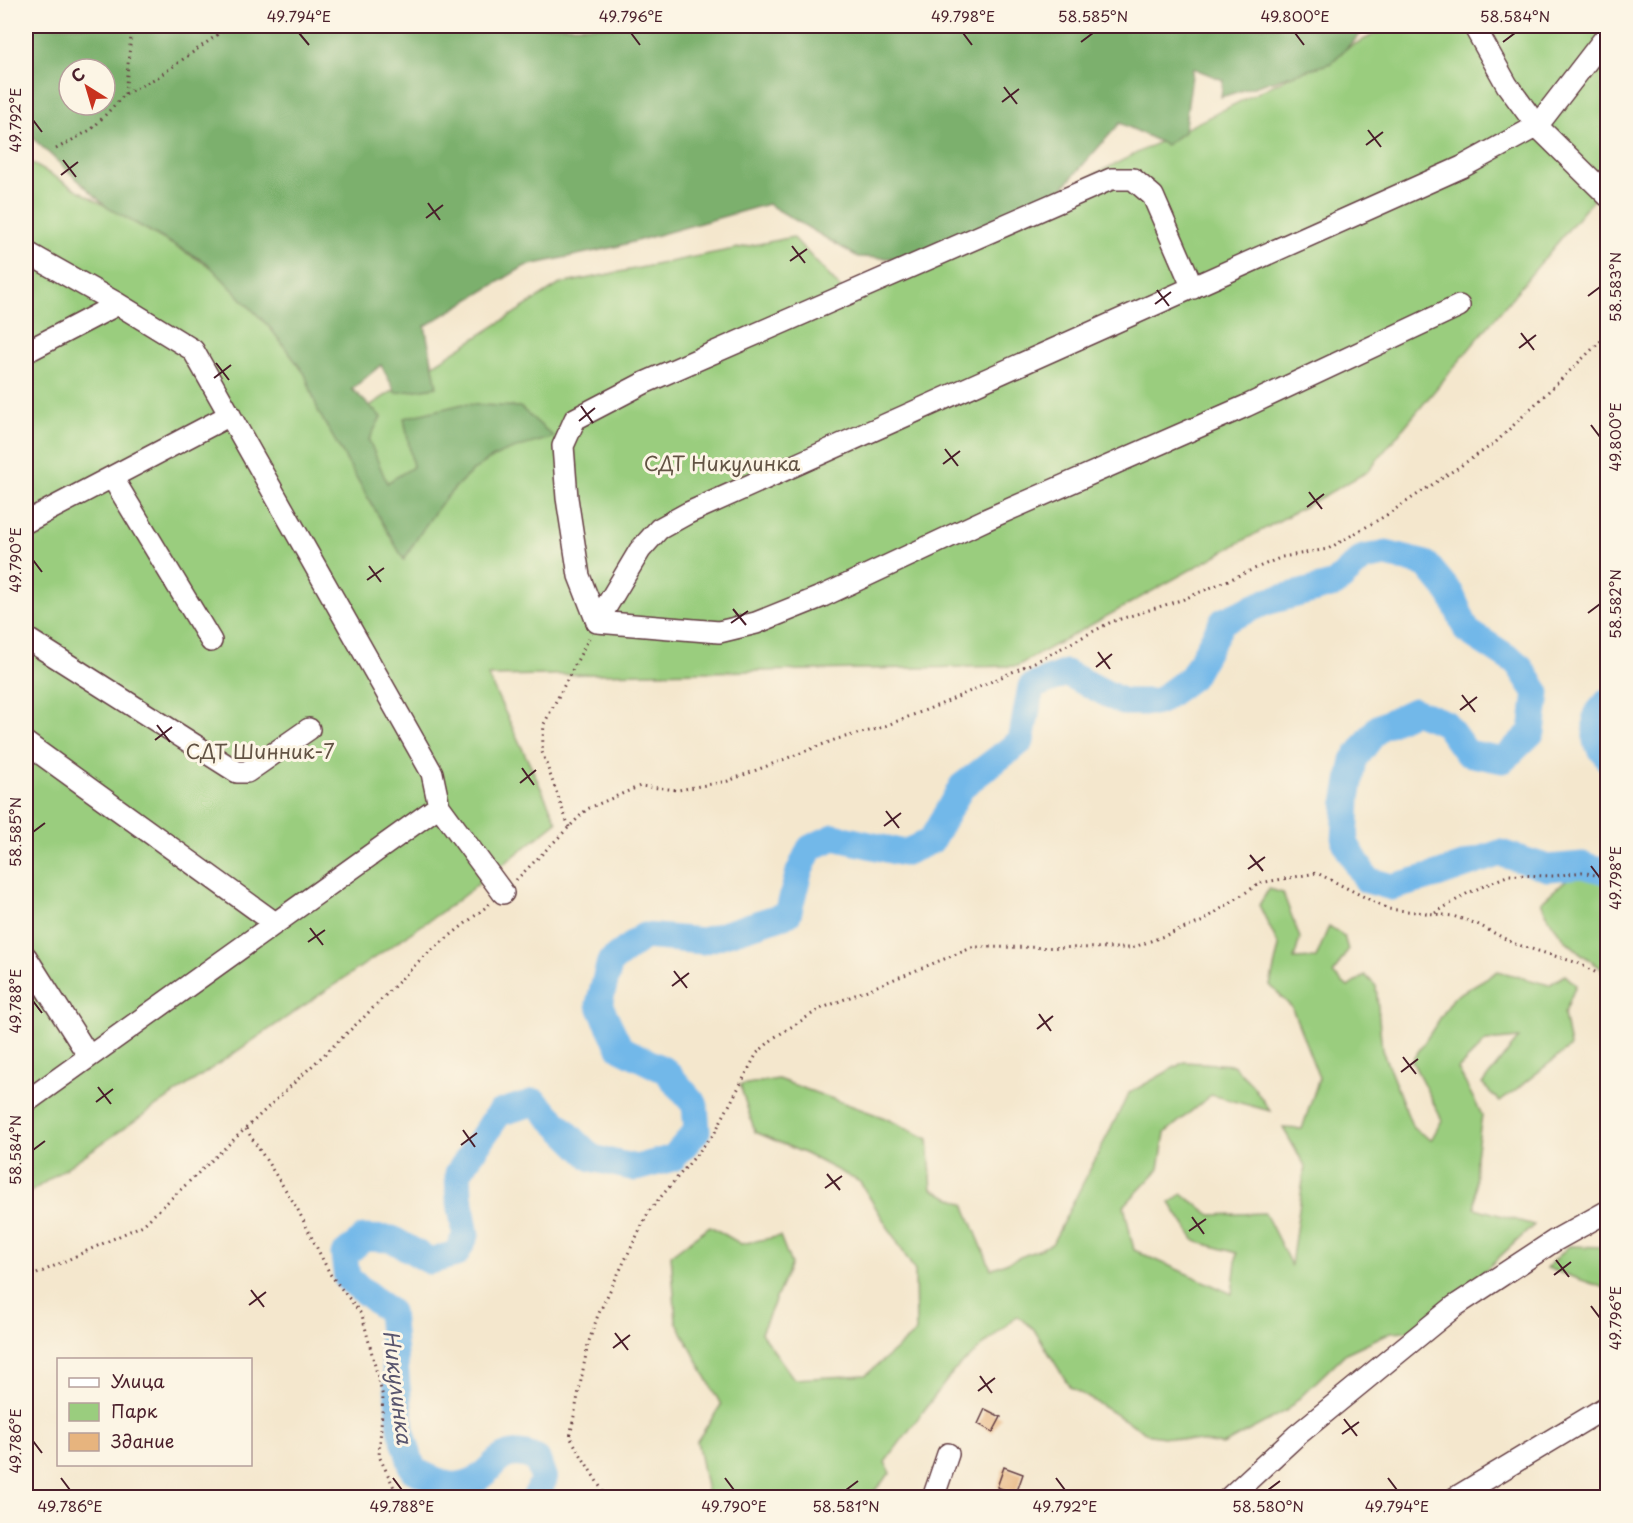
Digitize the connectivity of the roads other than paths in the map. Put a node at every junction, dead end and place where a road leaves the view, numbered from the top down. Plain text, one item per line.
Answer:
1 (1474, 26) edge
2 (1608, 34) edge
3 (1537, 126) junction
4 (1608, 196) edge
5 (26, 252) edge
6 (1193, 288) junction
7 (118, 304) junction
8 (1459, 306) dead end
9 (26, 352) edge
10 (230, 416) junction
11 (112, 477) junction
12 (26, 522) edge
13 (597, 622) junction
14 (26, 638) edge
15 (211, 641) dead end
16 (309, 729) dead end
17 (26, 743) edge
18 (439, 806) junction
19 (503, 893) road end
20 (274, 923) junction
21 (26, 957) edge
22 (88, 1055) junction
23 (26, 1102) edge
24 (1608, 1211) edge
25 (1608, 1406) edge
26 (948, 1454) dead end
27 (933, 1497) edge
28 (1229, 1497) edge
29 (1455, 1497) edge

1 - 3 street
2 - 3 street
3 - 4 street
3 - 6 street
5 - 7 street
6 - 13 street
6 - 13 street
7 - 9 street
7 - 10 street
8 - 13 street
10 - 11 street
10 - 18 street
11 - 12 street
11 - 15 street
14 - 16 street
17 - 20 street
18 - 19 street
18 - 20 street
20 - 22 street
21 - 22 street
22 - 23 street
24 - 28 street
25 - 29 street
26 - 27 street

